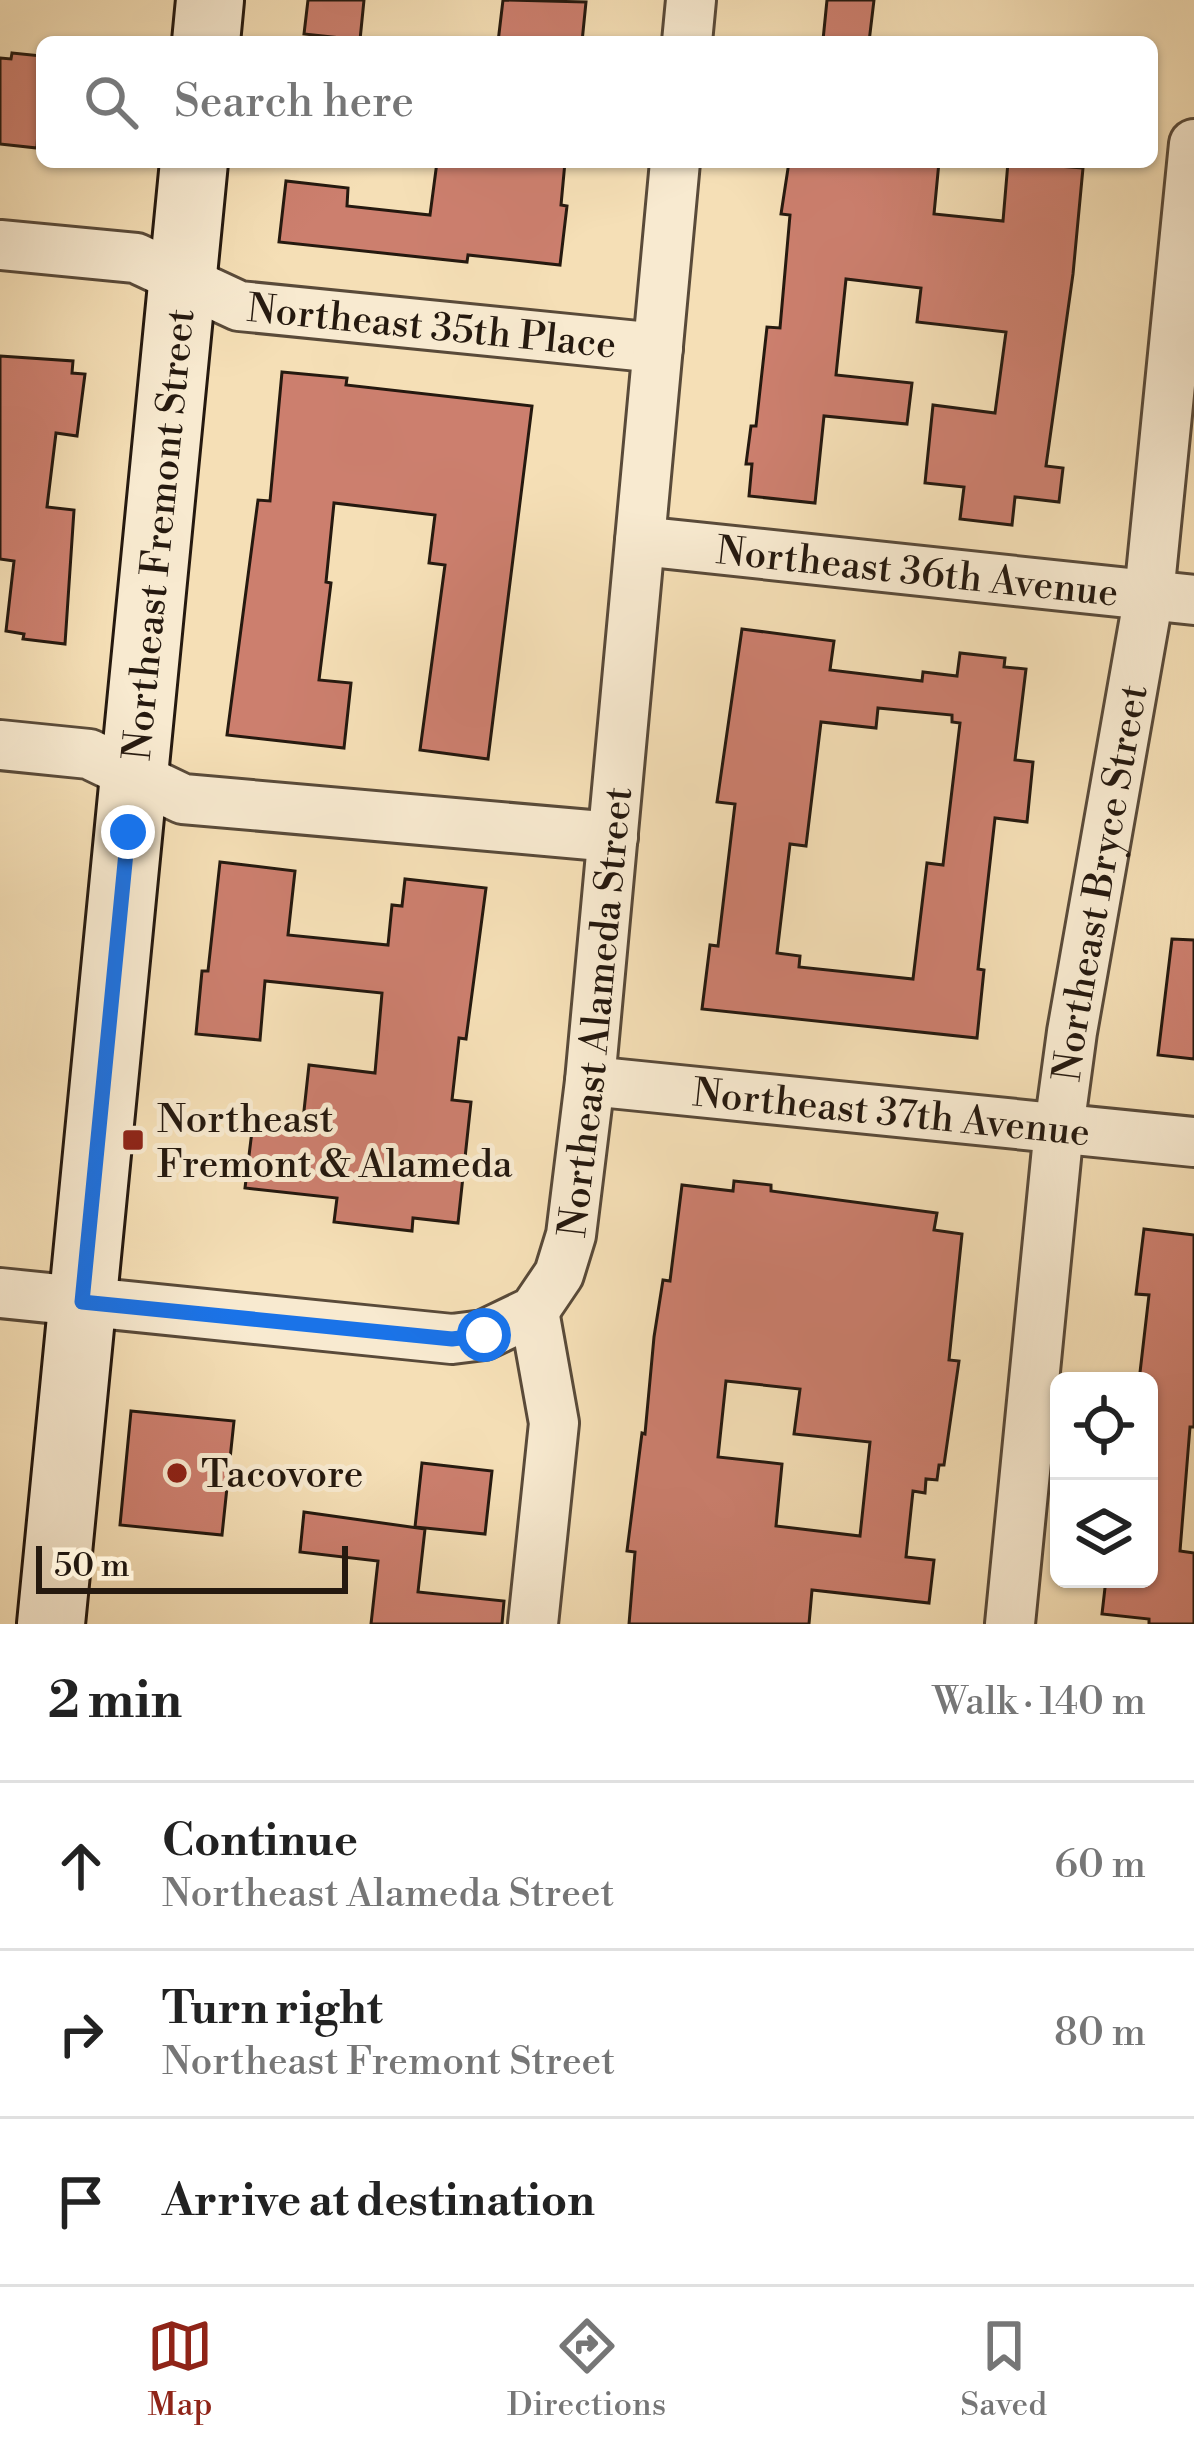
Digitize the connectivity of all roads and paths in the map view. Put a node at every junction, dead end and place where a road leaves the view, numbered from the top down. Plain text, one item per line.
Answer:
1 (210, 0) edge
2 (691, 0) edge
3 (207, 36) edge
4 (688, 36) edge
5 (1194, 145) edge
6 (193, 168) edge
7 (674, 168) edge
8 (0, 245) edge
9 (182, 280) junction
10 (658, 348) junction
11 (640, 541) junction
12 (1172, 597) edge
13 (0, 745) edge
14 (134, 775) junction
15 (613, 837) junction
16 (590, 1081) junction
17 (1059, 1127) junction
18 (1194, 1142) edge
19 (0, 1293) edge
20 (82, 1302) junction
21 (534, 1311) junction
22 (51, 1624) edge
23 (533, 1624) edge
24 (1010, 1624) edge

1 - 3 main road
2 - 4 street
5 - 12 street, Northeast Bryce Street
6 - 9 main road, Northeast Fremont Street
7 - 10 street, Northeast Alameda Street
8 - 9 street, Northeast 35th Place
9 - 10 street, Northeast 35th Place
9 - 14 main road, Northeast Fremont Street
10 - 11 street, Northeast Alameda Street
11 - 12 street, Northeast 36th Avenue
11 - 15 street, Northeast Alameda Street
12 - 17 street, Northeast Bryce Street
13 - 14 street
14 - 15 street
14 - 20 main road, Northeast Fremont Street
15 - 16 street, Northeast Alameda Street
16 - 17 street, Northeast 37th Avenue
16 - 21 street, Northeast Alameda Street
17 - 18 street, Northeast 37th Avenue
17 - 24 street, Northeast Bryce Street
19 - 20 street
20 - 21 street
20 - 22 main road, Northeast Fremont Street
21 - 23 street

